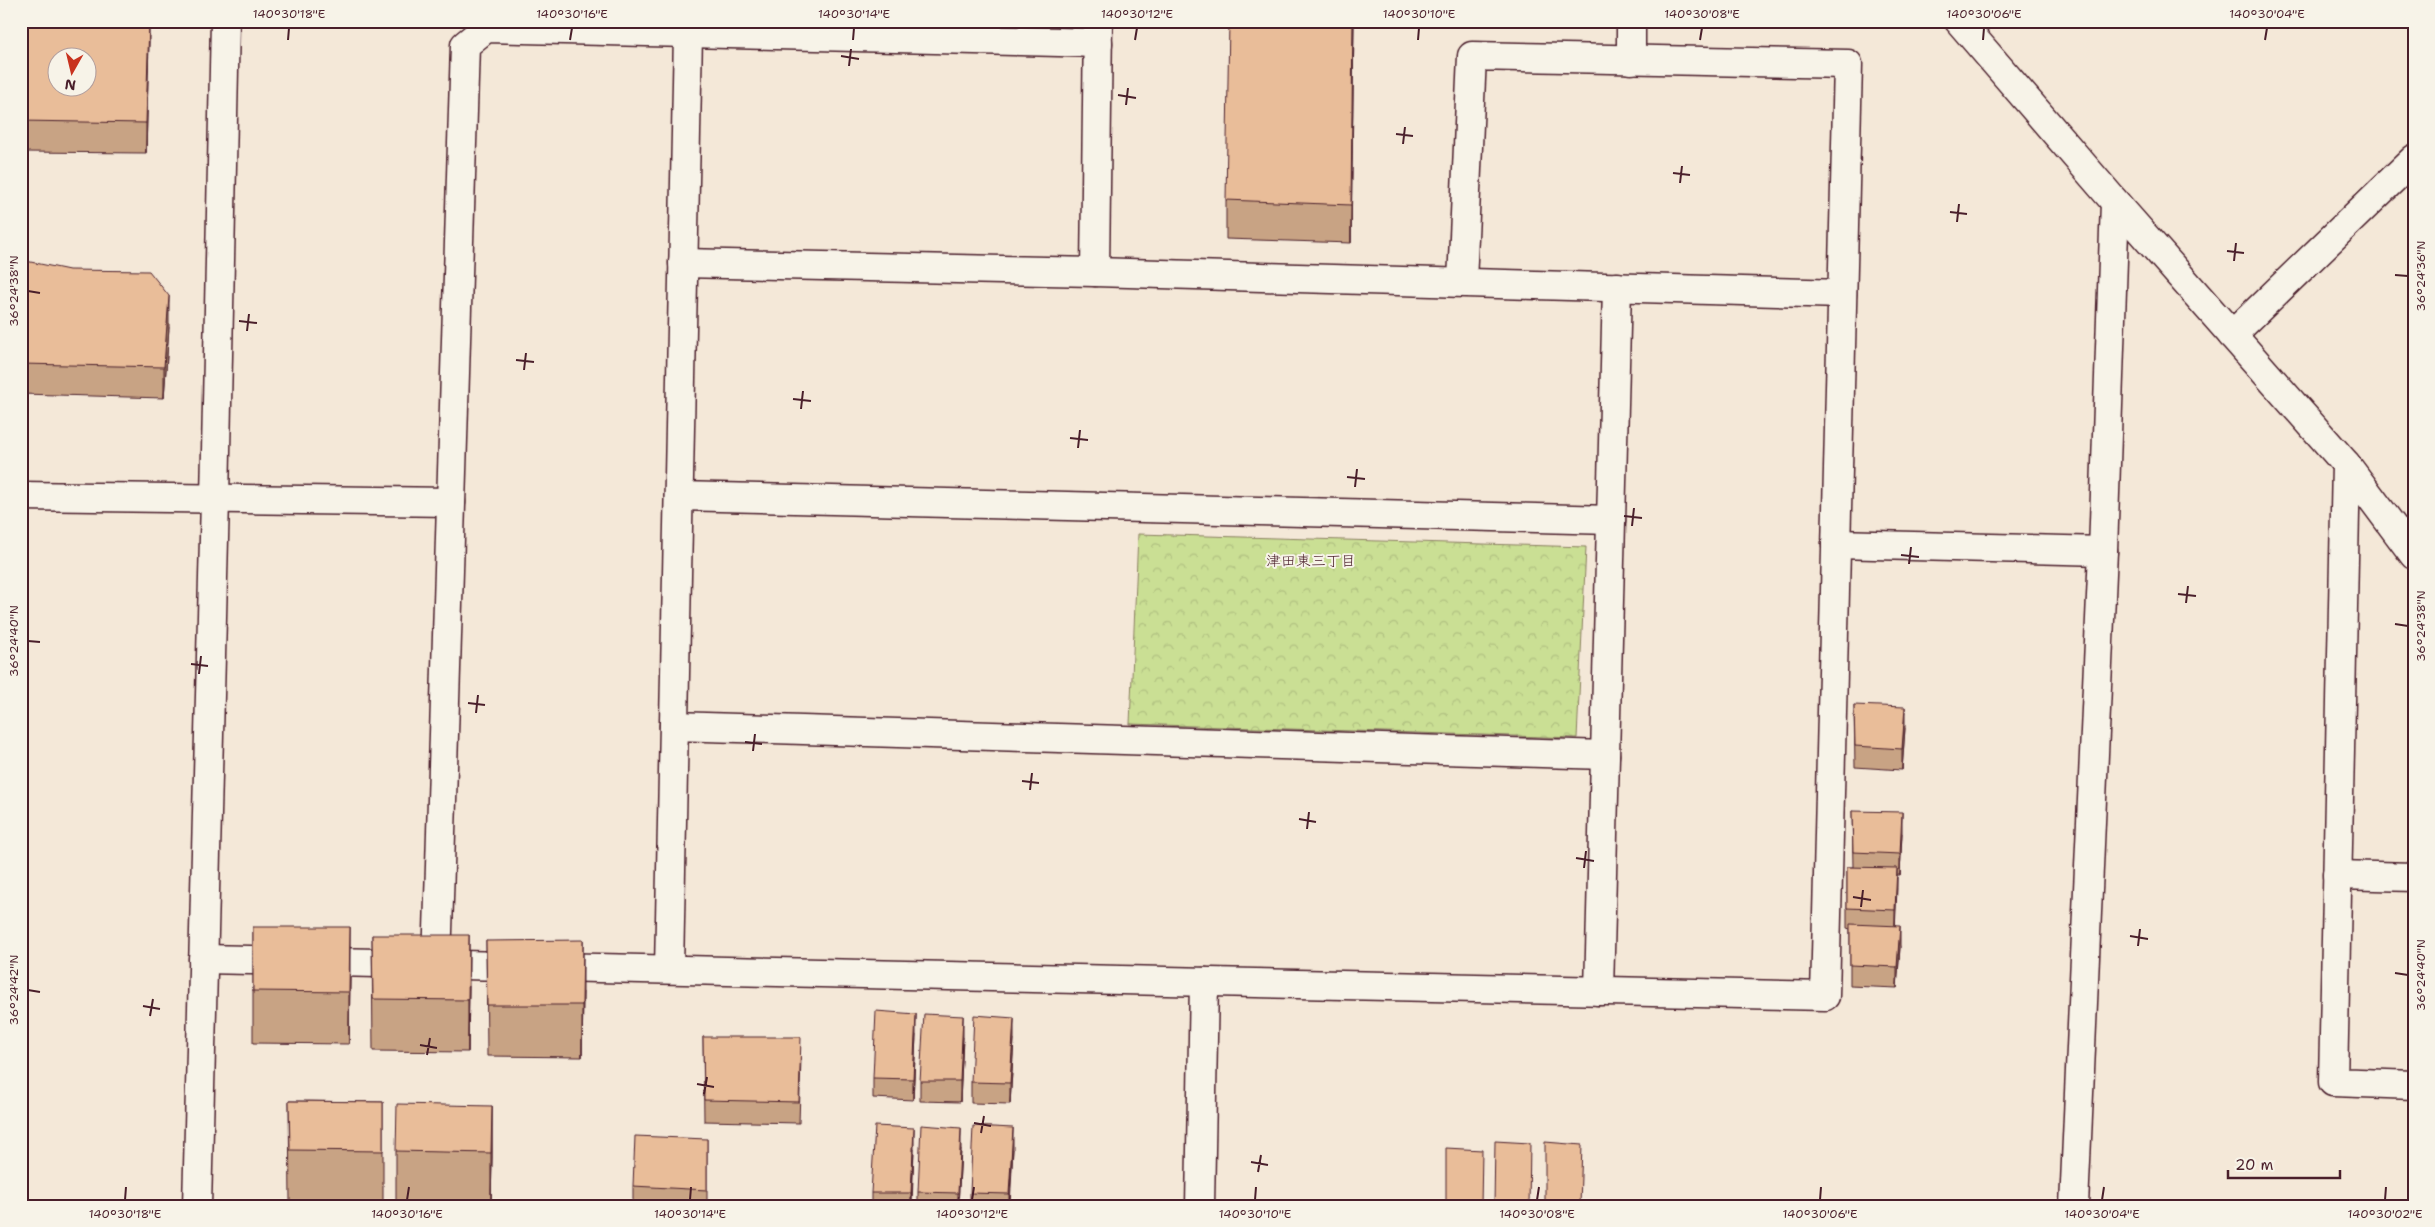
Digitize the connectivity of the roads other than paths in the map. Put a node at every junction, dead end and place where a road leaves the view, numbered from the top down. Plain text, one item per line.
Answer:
1 (225, 21) edge
2 (1631, 21) edge
3 (1959, 21) edge
4 (1098, 32) edge
5 (688, 34) junction
6 (1631, 60) junction
7 (2414, 159) edge
8 (2115, 202) junction
9 (683, 263) junction
10 (1095, 272) junction
11 (1462, 282) junction
12 (1617, 287) junction
13 (1842, 294) junction
14 (2232, 335) junction
15 (2346, 464) junction
16 (21, 496) edge
17 (679, 496) junction
18 (216, 499) junction
19 (452, 502) junction
20 (1611, 520) junction
21 (1836, 544) junction
22 (2103, 551) junction
23 (2414, 555) edge
24 (674, 726) junction
25 (1605, 755) junction
26 (2337, 875) junction
27 (2414, 877) edge
28 (203, 958) junction
29 (437, 964) junction
30 (669, 969) junction
31 (1204, 982) junction
32 (1598, 991) junction
33 (2414, 1085) edge
34 (197, 1206) edge
35 (1200, 1206) edge
36 (2074, 1206) edge

1 - 18 street
2 - 6 street
3 - 8 street
4 - 5 street
4 - 10 street
5 - 9 street
5 - 19 street
6 - 11 street
6 - 13 street
7 - 14 street
8 - 14 street
8 - 22 street
9 - 10 street
9 - 17 street
10 - 11 street
11 - 12 street
12 - 13 street
12 - 20 street
13 - 21 street
14 - 15 street
15 - 23 street
15 - 26 street
16 - 18 street
17 - 20 street
17 - 24 street
18 - 19 street
18 - 28 street
19 - 29 street
20 - 25 street
21 - 22 street
21 - 32 street
22 - 36 street
24 - 25 street
24 - 30 street
25 - 32 street
26 - 27 street
26 - 33 street
28 - 29 street
28 - 34 street
29 - 30 street
30 - 31 street
31 - 32 street
31 - 35 street

